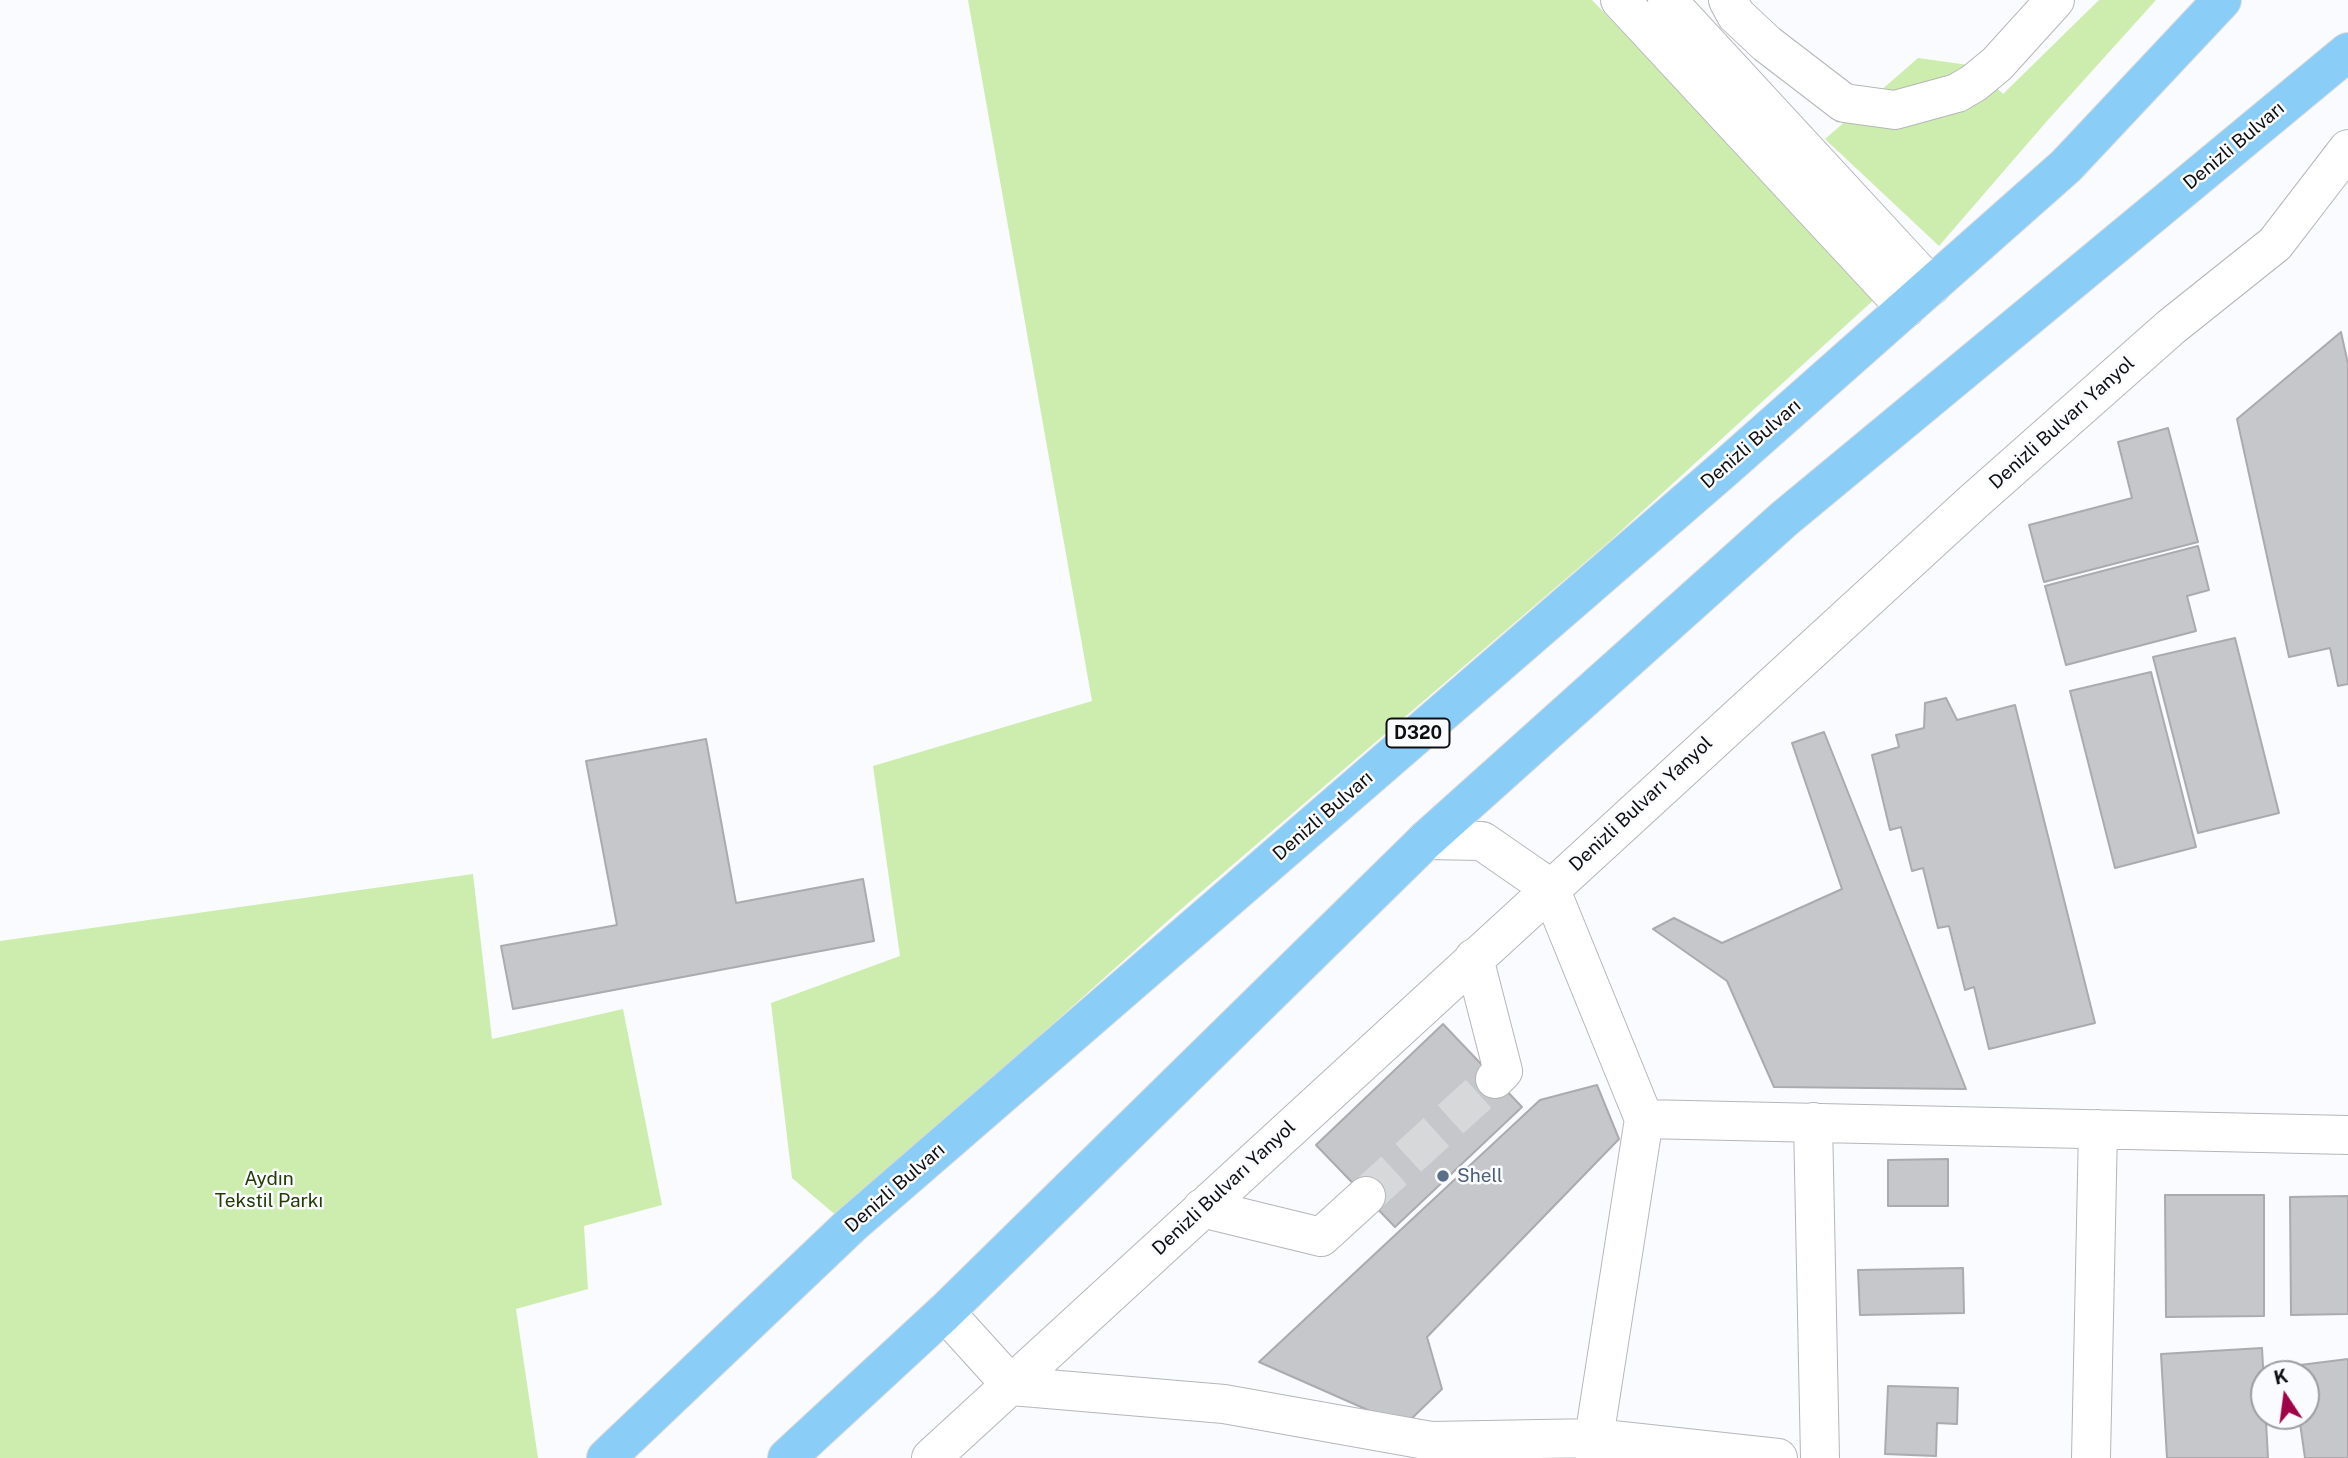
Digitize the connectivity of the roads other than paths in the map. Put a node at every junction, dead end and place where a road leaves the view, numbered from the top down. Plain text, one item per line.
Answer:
1 (1620, 0) edge
2 (1667, 0) edge
3 (1728, 0) edge
4 (2055, 0) edge
5 (2222, 0) edge
6 (2348, 52) edge
7 (2348, 149) edge
8 (1919, 297) junction
9 (1426, 840) junction
10 (1550, 888) junction
11 (1474, 958) junction
12 (1494, 1079) tunnel mouth
13 (1644, 1119) junction
14 (1812, 1122) junction
15 (2098, 1129) junction
16 (2348, 1135) edge
17 (1366, 1196) tunnel mouth
18 (1202, 1208) junction
19 (945, 1312) junction
20 (1012, 1385) junction
21 (1594, 1448) edge
22 (1424, 1450) edge
23 (606, 1458) edge
24 (787, 1458) edge
25 (931, 1458) edge
26 (1778, 1458) edge
27 (1820, 1458) edge
28 (2091, 1458) edge

1 - 8 street
2 - 8 street
3 - 4 street
5 - 8 highway, Denizli Bulvarı / D320
6 - 9 highway, Denizli Bulvarı
7 - 10 street, Denizli Bulvarı Yanyol
8 - 23 highway, Denizli Bulvarı / D320
9 - 10 street
9 - 19 highway, Denizli Bulvarı
10 - 11 street, Denizli Bulvarı Yanyol
10 - 13 street
11 - 12 street
11 - 18 street, Denizli Bulvarı Yanyol
13 - 14 street
13 - 21 street
14 - 15 street
14 - 27 street
15 - 16 street
15 - 28 street
17 - 18 street
18 - 20 street, Denizli Bulvarı Yanyol
19 - 20 street
19 - 24 highway, Denizli Bulvarı
20 - 22 street
20 - 25 street, Denizli Bulvarı Yanyol
21 - 22 street
21 - 26 street

